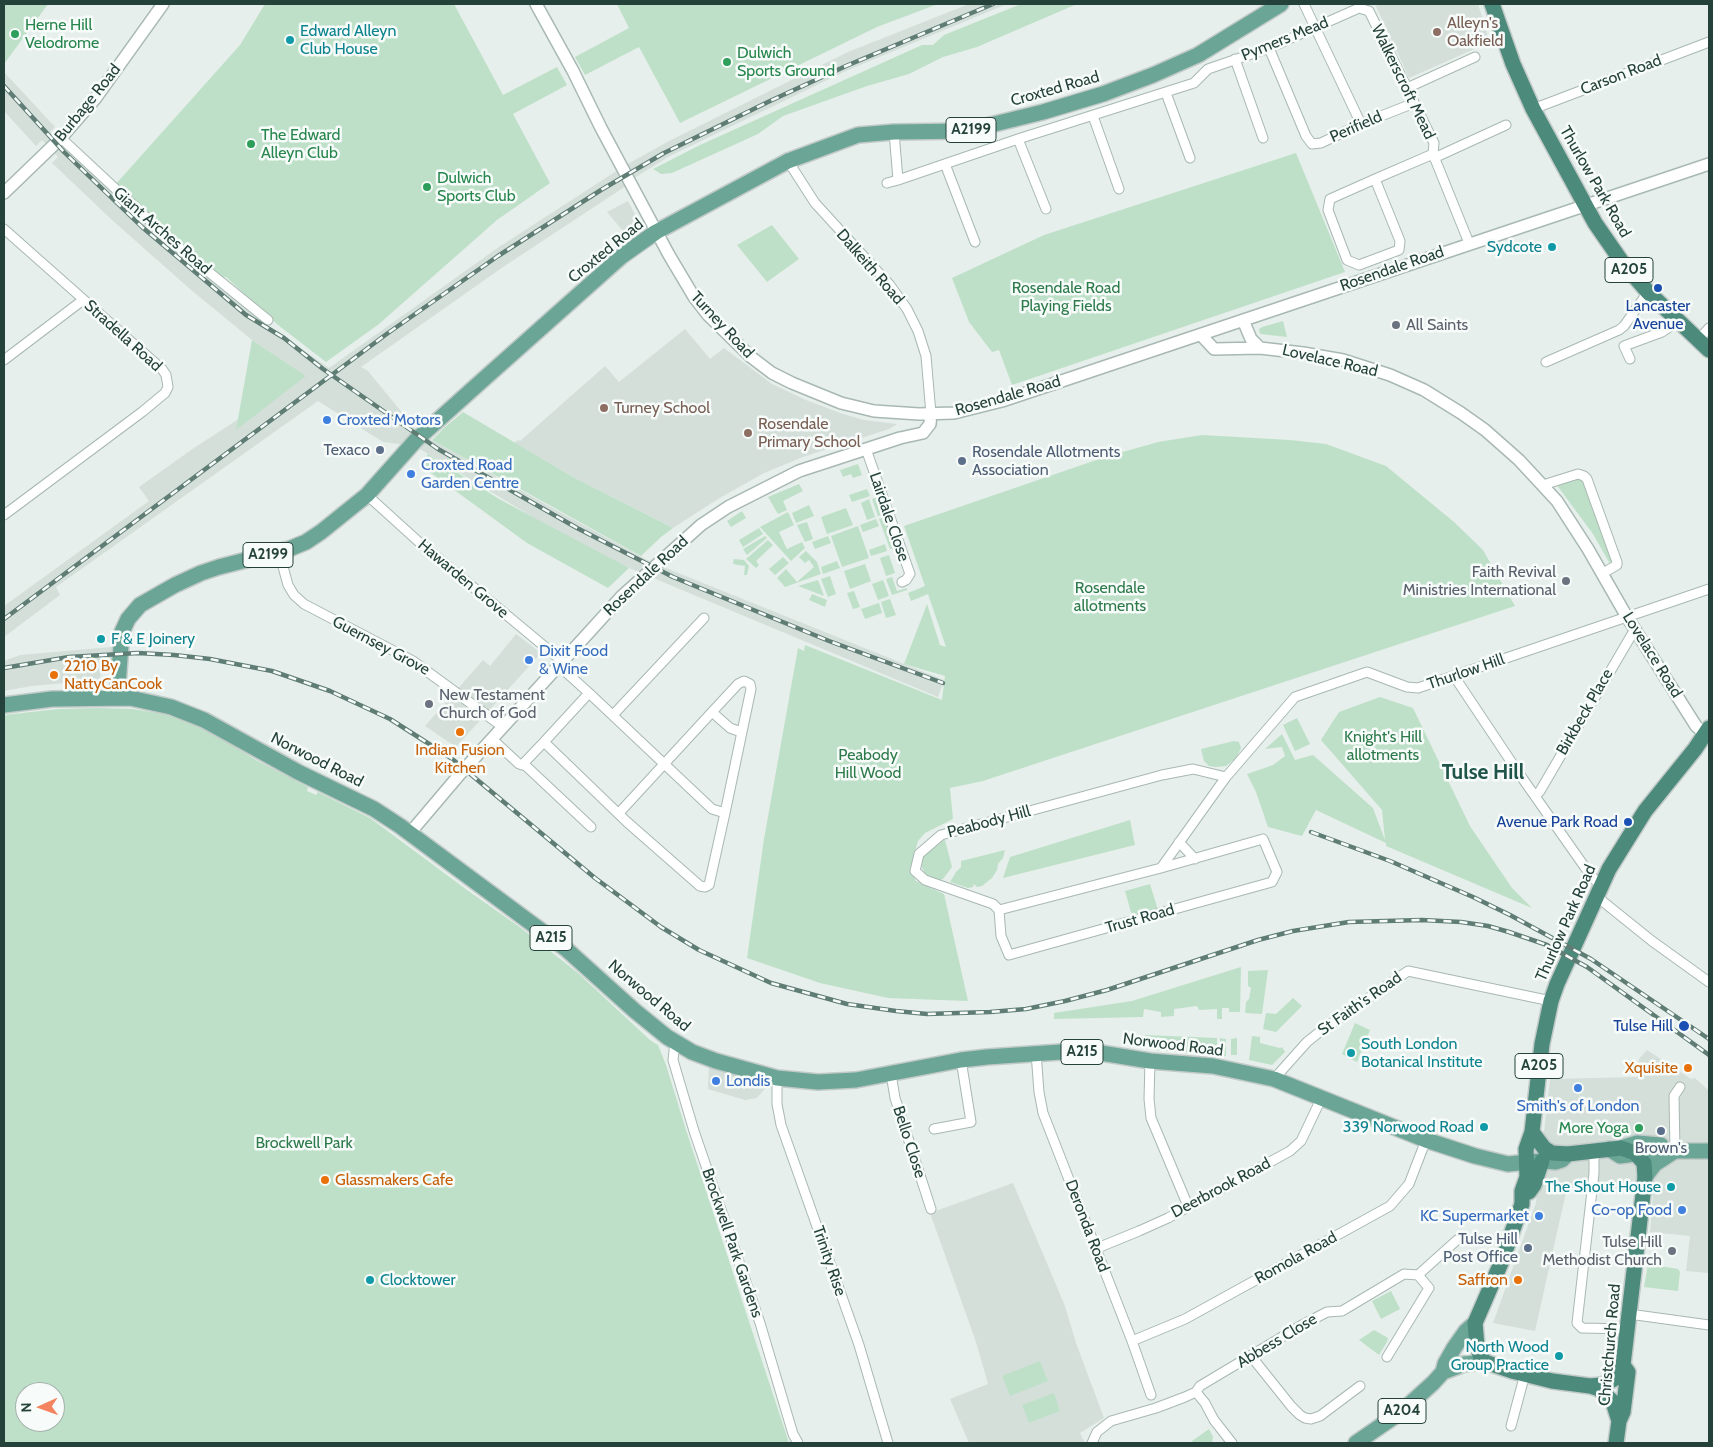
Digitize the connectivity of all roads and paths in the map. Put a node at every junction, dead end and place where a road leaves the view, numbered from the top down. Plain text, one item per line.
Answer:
1 (163, 4) edge
2 (536, 4) edge
3 (1281, 4) edge
4 (1304, 4) edge
5 (1492, 4) edge
6 (1364, 9) joint
7 (1315, 28) junction
8 (1709, 42) edge
9 (1269, 48) junction
10 (1475, 57) dead end
11 (1235, 59) junction
12 (1407, 88) junction
13 (1166, 93) junction
14 (1414, 103) junction
15 (1533, 109) junction
16 (1092, 116) junction
17 (1361, 124) junction
18 (1506, 125) dead end
19 (894, 132) junction
20 (61, 138) junction
21 (1263, 138) dead end
22 (1018, 139) junction
23 (1433, 156) junction
24 (1190, 158) dead end
25 (788, 161) junction
26 (945, 164) junction
27 (1709, 164) edge
28 (1375, 179) junction
29 (898, 180) junction
30 (887, 183) dead end
31 (1119, 189) dead end
32 (4, 193) edge
33 (1585, 205) junction
34 (1046, 209) dead end
35 (4, 229) edge
36 (656, 232) junction
37 (975, 242) dead end
38 (1469, 243) junction
39 (1648, 292) junction
40 (83, 300) junction
41 (1676, 319) junction
42 (268, 320) dead end
43 (1243, 320) junction
44 (1709, 328) edge
45 (1201, 335) junction
46 (1704, 344) edge
47 (1260, 348) junction
48 (1630, 359) dead end
49 (4, 360) edge
50 (1546, 362) dead end
51 (925, 414) junction
52 (866, 449) junction
53 (1543, 485) junction
54 (367, 495) junction
55 (4, 514) edge
56 (279, 552) junction
57 (1603, 573) junction
58 (902, 582) dead end
59 (1709, 589) edge
60 (1627, 617) junction
61 (704, 618) dead end
62 (1635, 629) junction
63 (560, 663) junction
64 (1454, 676) junction
65 (589, 693) junction
66 (117, 698) junction
67 (4, 705) edge
68 (712, 712) junction
69 (613, 716) junction
70 (503, 727) junction
71 (742, 732) junction
72 (1708, 733) edge
73 (492, 739) junction
74 (544, 742) junction
75 (664, 763) junction
76 (522, 765) junction
77 (1226, 777) junction
78 (1535, 796) junction
79 (619, 813) junction
80 (725, 813) junction
81 (591, 828) dead end
82 (410, 833) junction
83 (1179, 842) junction
84 (1195, 859) junction
85 (1161, 868) junction
86 (1598, 890) junction
87 (999, 910) junction
88 (1708, 978) edge
89 (1551, 1001) junction
90 (675, 1042) junction
91 (1036, 1053) junction
92 (961, 1060) junction
93 (1150, 1061) junction
94 (891, 1074) junction
95 (777, 1078) junction
96 (1274, 1079) junction
97 (1680, 1087) dead end
98 (1321, 1099) junction
99 (934, 1129) dead end
100 (1532, 1132) junction
101 (1426, 1140) junction
102 (1608, 1149) junction
103 (1675, 1151) junction
104 (1709, 1152) edge
105 (1637, 1155) junction
106 (1547, 1157) junction
107 (1527, 1162) junction
108 (1508, 1164) junction
109 (1645, 1177) junction
110 (1522, 1198) junction
111 (1188, 1206) junction
112 (930, 1209) dead end
113 (1457, 1240) dead end
114 (1095, 1248) junction
115 (1418, 1275) junction
116 (1629, 1321) junction
117 (1475, 1323) junction
118 (1709, 1325) edge
119 (1132, 1340) junction
120 (1251, 1356) junction
121 (1387, 1357) dead end
122 (1484, 1362) junction
123 (1623, 1365) junction
124 (1443, 1372) junction
125 (1525, 1374) junction
126 (1360, 1386) dead end
127 (1590, 1386) junction
128 (1196, 1392) junction
129 (1152, 1395) dead end
130 (1619, 1421) junction
131 (1511, 1426) dead end
132 (1227, 1442) edge
133 (798, 1443) edge
134 (888, 1443) edge
135 (1092, 1443) edge
136 (1356, 1443) edge
137 (1616, 1443) edge

1 - 20 street, Burbage Road
2 - 36 street, Turney Road
3 - 19 main road, Croxted Road / A2199
4 - 7 street
5 - 15 highway, Thurlow Park Road / A205
6 - 7 street, Pymers Mead
6 - 12 street, Walkerscroft Mead
7 - 9 street, Pymers Mead
7 - 17 street
8 - 15 street, Carson Road
9 - 11 street, Pymers Mead
9 - 17 street, Perifield
10 - 12 street
11 - 13 street, Pymers Mead
11 - 21 street, Pymers Mead
12 - 14 street, Walkerscroft Mead
13 - 16 street, Pymers Mead
13 - 24 street
14 - 17 street, Perifield
14 - 23 street, Walkerscroft Mead
15 - 33 highway, Thurlow Park Road / A205
16 - 22 street, Pymers Mead
16 - 31 street
18 - 23 street
19 - 25 main road, Croxted Road / A2199
19 - 29 street
20 - 32 street, Burbage Road
20 - 42 street, Giant Arches Road
22 - 26 street, Pymers Mead
22 - 34 street
23 - 28 street
23 - 38 street, Walkerscroft Mead
25 - 36 main road, Croxted Road / A2199
25 - 51 street, Dalkeith Road
26 - 29 street, Pymers Mead
26 - 37 street
27 - 33 street, Rosendale Road
28 - 28 street
29 - 30 street, Pymers Mead
33 - 38 street, Rosendale Road
33 - 39 highway, Thurlow Park Road / A205
35 - 40 street, Stradella Road
36 - 51 street, Turney Road
36 - 54 main road, Croxted Road / A2199
38 - 43 street, Rosendale Road
39 - 41 highway, Thurlow Park Road / A205
39 - 50 street
40 - 49 street
40 - 55 street, Stradella Road
41 - 46 highway, Thurlow Park Road / A205
41 - 48 street
43 - 45 street, Rosendale Road
43 - 47 street, Lovelace Road
44 - 46 street
45 - 47 street, Lovelace Road
45 - 51 street, Rosendale Road
47 - 53 street, Lovelace Road
51 - 52 street, Rosendale Road
52 - 58 street, Lairdale Close
52 - 63 street, Rosendale Road
53 - 57 street, Lovelace Road
53 - 57 street
54 - 56 main road, Croxted Road / A2199
54 - 63 street, Hawarden Grove
56 - 66 main road, Croxted Road / A2199
56 - 70 street, Guernsey Grove
57 - 60 street, Lovelace Road
59 - 60 street, Thurlow Hill
60 - 62 street, Lovelace Road
60 - 64 street, Thurlow Hill
61 - 69 street
62 - 72 street, Lovelace Road
62 - 78 street, Birkbeck Place
63 - 65 street, Hawarden Grove
63 - 70 street, Rosendale Road
64 - 77 street, Thurlow Hill
64 - 78 street
65 - 69 street, Hawarden Grove
65 - 74 street
66 - 67 main road, Norwood Road / A215
66 - 82 main road, Norwood Road / A215
68 - 71 street
68 - 71 street
68 - 75 street
69 - 75 street, Hawarden Grove
70 - 73 street, Rosendale Road
71 - 80 street
72 - 86 highway, Thurlow Park Road / A205
73 - 76 street
73 - 82 street, Rosendale Road
74 - 76 street
74 - 79 street
75 - 79 street
75 - 80 street, Hawarden Grove
76 - 81 street
77 - 83 street
77 - 87 street, Peabody Hill
78 - 86 street
79 - 80 street
82 - 90 main road, Norwood Road / A215
83 - 84 street
83 - 85 street
84 - 85 street
84 - 87 street, Trust Road
85 - 87 street
86 - 88 street
86 - 89 highway, Thurlow Park Road / A205
89 - 96 street, St Faith's Road
89 - 100 highway, Thurlow Park Road / A205
90 - 95 main road, Norwood Road / A215
90 - 133 street, Brockwell Park Gardens
91 - 92 main road, Norwood Road / A215
91 - 93 main road, Norwood Road / A215
91 - 114 street, Deronda Road
92 - 94 main road, Norwood Road / A215
92 - 99 street
93 - 96 main road, Norwood Road / A215
93 - 111 street
94 - 95 main road, Norwood Road / A215
94 - 112 street, Bello Close
95 - 134 street, Trinity Rise
96 - 98 main road, Norwood Road / A215
97 - 103 street
98 - 101 main road, Norwood Road / A215
98 - 111 street, Deerbrook Road
100 - 106 highway
100 - 107 highway, Thurlow Park Road / A205
101 - 108 main road, Norwood Road / A215
101 - 119 street, Romola Road
102 - 103 main road, Norwood Road
102 - 105 highway
102 - 106 highway, Norwood Road
102 - 116 street
103 - 104 main road, Norwood Road
103 - 105 main road
103 - 109 main road
105 - 109 highway, Christchurch Road
106 - 107 main road, Norwood Road / A215
106 - 110 highway, A205
107 - 108 main road, Norwood Road / A215
107 - 110 highway, A205
108 - 110 main road
109 - 116 highway, Christchurch Road
110 - 117 highway, A205
111 - 114 street, Deerbrook Road
113 - 115 street
114 - 119 street, Deronda Road
115 - 120 street, Abbess Close
115 - 121 street
116 - 118 street
116 - 123 highway, Christchurch Road
117 - 122 highway, A205
117 - 124 main road, A204
119 - 129 street, Deronda Road
120 - 126 street
120 - 128 street, Abbess Close
122 - 124 main road, A204
122 - 125 highway
123 - 127 highway
123 - 130 highway, Christchurch Road
124 - 136 main road, A204
125 - 127 highway
125 - 131 street
127 - 130 highway, Christchurch Road
128 - 132 street
128 - 135 street, Abbess Close
130 - 137 highway, Christchurch Road

